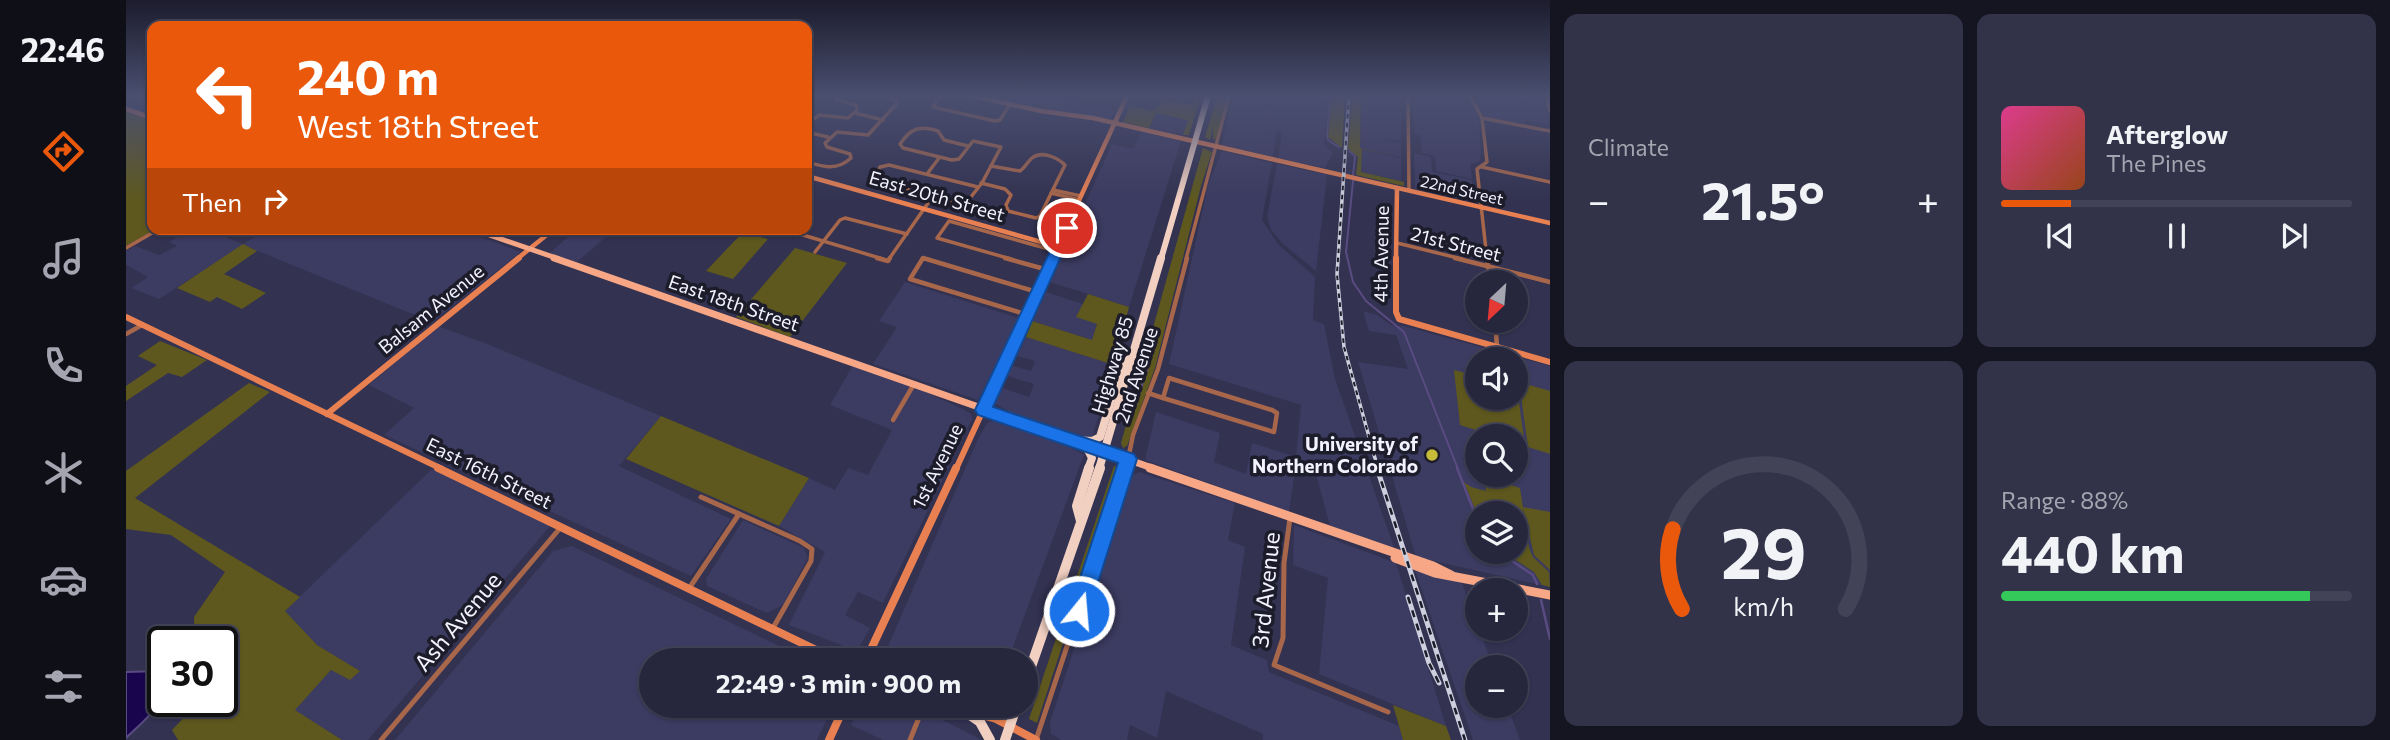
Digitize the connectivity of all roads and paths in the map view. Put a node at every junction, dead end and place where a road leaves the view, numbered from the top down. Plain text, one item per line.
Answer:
1 (872, 131) edge
2 (909, 131) edge
3 (937, 131) edge
4 (1112, 131) edge
5 (1148, 131) edge
6 (1197, 131) edge
7 (1221, 131) edge
8 (1408, 131) edge
9 (1483, 131) edge
10 (812, 133) edge
11 (829, 138) junction
12 (1194, 141) junction
13 (968, 146) junction
14 (1217, 146) junction
15 (939, 158) junction
16 (812, 164) edge
17 (991, 166) junction
18 (1482, 167) junction
19 (928, 174) junction
20 (812, 177) edge
21 (1550, 182) edge
22 (979, 185) junction
23 (1398, 188) junction
24 (1409, 190) junction
25 (1052, 191) junction
26 (933, 197) junction
27 (1081, 198) junction
28 (1482, 207) junction
29 (925, 209) junction
30 (1550, 222) edge
31 (907, 234) junction
32 (149, 235) edge
33 (489, 235) edge
34 (547, 235) edge
35 (803, 235) edge
36 (823, 242) junction
37 (1397, 243) junction
38 (1059, 247) junction
39 (126, 248) edge
40 (1045, 248) dead end
41 (530, 249) junction
42 (815, 252) dead end
43 (1489, 266) junction
44 (1048, 270) junction
45 (1489, 270) edge
46 (1550, 282) edge
47 (1038, 293) junction
48 (1028, 315) junction
49 (126, 317) edge
50 (142, 325) junction
51 (1496, 333) edge
52 (126, 334) edge
53 (1498, 347) joint
54 (1135, 353) junction
55 (1528, 356) edge
56 (1550, 362) edge
57 (914, 383) junction
58 (1149, 393) junction
59 (1163, 398) junction
60 (984, 410) junction
61 (327, 414) junction
62 (893, 420) dead end
63 (1074, 440) junction
64 (1105, 452) junction
65 (1128, 459) junction
66 (701, 498) dead end
67 (739, 514) junction
68 (1291, 517) junction
69 (1081, 521) junction
70 (561, 526) junction
71 (690, 587) junction
72 (1550, 595) edge
73 (773, 629) junction
74 (812, 648) edge
75 (872, 648) edge
76 (1037, 648) edge
77 (1388, 712) dead end
78 (839, 718) edge
79 (919, 718) edge
80 (974, 718) edge
81 (985, 718) edge
82 (1013, 718) edge
83 (1010, 726) junction
84 (380, 740) edge
85 (828, 740) edge
86 (910, 740) edge
87 (990, 740) edge
88 (1005, 740) edge
89 (1036, 740) edge

1 - 11 street
2 - 15 street
3 - 13 street
4 - 27 street, 1st Avenue
5 - 12 street, 22nd Street
6 - 12 highway, Highway 85
7 - 14 street, 2nd Avenue
8 - 24 street, 4th Avenue
9 - 18 street
10 - 11 street
11 - 16 street
12 - 14 street, 22nd Street
12 - 54 highway, Highway 85
13 - 15 street
13 - 17 street
14 - 23 street, 22nd Street
14 - 58 street, 2nd Avenue
15 - 19 street
17 - 22 street
17 - 25 street
18 - 21 street
18 - 28 street
19 - 22 street
19 - 26 street
20 - 29 street, East 20th Street
22 - 25 street
22 - 26 street
23 - 24 street, 22nd Street
23 - 37 street, 4th Avenue
24 - 28 street, 22nd Street
25 - 27 street
26 - 29 street
27 - 38 street, 1st Avenue
28 - 30 street, 22nd Street
28 - 43 street
29 - 31 street
29 - 38 street, East 20th Street
31 - 36 street
31 - 36 street
32 - 39 street
33 - 41 main road, East 18th Street
34 - 41 street, Balsam Avenue
35 - 36 street
36 - 42 street
37 - 43 street, 21st Street
37 - 53 street, 4th Avenue
38 - 44 street, 1st Avenue
40 - 44 street
41 - 57 main road, East 18th Street
41 - 61 street, Balsam Avenue
43 - 45 street
43 - 46 street, 21st Street
44 - 47 street, 1st Avenue
47 - 48 street, 1st Avenue
47 - 48 street
48 - 60 street, 1st Avenue
49 - 50 street, East 16th Street
50 - 52 street
50 - 61 street, East 16th Street
51 - 53 street
54 - 63 highway
54 - 64 highway, Highway 85
55 - 56 street
57 - 60 main road, East 18th Street
57 - 62 street
58 - 59 street
58 - 65 street, 2nd Avenue
59 - 59 street
60 - 63 main road, East 18th Street
60 - 75 street, 1st Avenue
61 - 70 street, East 16th Street
63 - 64 main road, East 18th Street
63 - 69 highway
64 - 65 main road, East 18th Street
64 - 69 highway, Highway 85
65 - 68 main road, East 18th Street
65 - 89 street, 2nd Avenue
66 - 67 street
67 - 71 street
67 - 73 street
68 - 72 main road, East 18th Street
68 - 77 street, 3rd Avenue
69 - 76 highway, Highway 85
70 - 71 street, East 16th Street
70 - 84 street, Ash Avenue
71 - 73 street, East 16th Street
73 - 74 street, East 16th Street
78 - 85 street
79 - 86 street
80 - 87 highway
81 - 83 street
82 - 83 highway
83 - 88 highway
83 - 89 street

